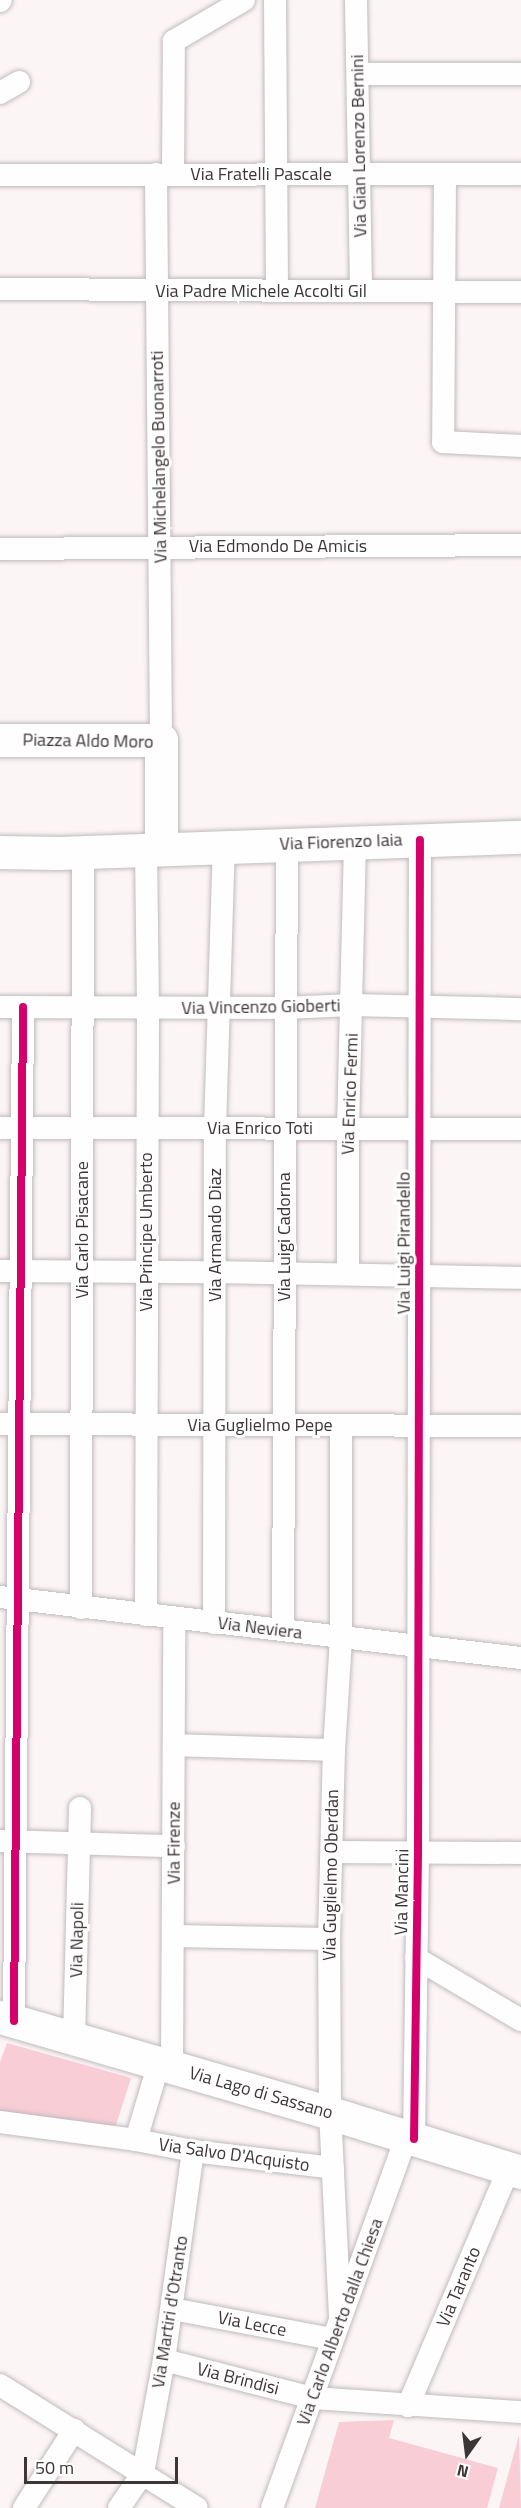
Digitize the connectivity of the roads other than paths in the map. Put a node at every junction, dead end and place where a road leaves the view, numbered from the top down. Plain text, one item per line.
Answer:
1 (244, 0) edge
2 (274, 0) edge
3 (356, 0) edge
4 (358, 74) junction
5 (521, 74) edge
6 (164, 174) junction
7 (277, 174) junction
8 (359, 174) junction
9 (521, 174) edge
10 (0, 175) edge
11 (445, 175) junction
12 (0, 289) edge
13 (157, 290) junction
14 (277, 291) junction
15 (360, 291) junction
16 (445, 292) junction
17 (521, 292) edge
18 (521, 446) edge
19 (521, 545) edge
20 (160, 546) junction
21 (0, 549) edge
22 (0, 740) edge
23 (161, 740) junction
24 (521, 837) edge
25 (420, 840) junction
26 (355, 842) junction
27 (287, 843) junction
28 (224, 846) junction
29 (154, 848) junction
30 (0, 852) edge
31 (84, 852) junction
32 (352, 1005) junction
33 (0, 1007) edge
34 (23, 1007) junction
35 (85, 1007) junction
36 (217, 1008) junction
37 (285, 1008) junction
38 (421, 1008) junction
39 (148, 1009) junction
40 (521, 1009) edge
41 (10, 1128) edge
42 (81, 1128) junction
43 (146, 1128) junction
44 (215, 1128) junction
45 (283, 1128) junction
46 (348, 1129) junction
47 (419, 1129) junction
48 (521, 1129) edge
49 (10, 1272) edge
50 (83, 1272) junction
51 (146, 1272) junction
52 (215, 1272) junction
53 (284, 1273) junction
54 (348, 1275) junction
55 (420, 1276) junction
56 (521, 1278) edge
57 (10, 1424) edge
58 (81, 1425) junction
59 (146, 1425) junction
60 (214, 1425) junction
61 (283, 1425) junction
62 (341, 1425) junction
63 (419, 1425) junction
64 (521, 1426) edge
65 (10, 1599) edge
66 (81, 1608) junction
67 (146, 1615) junction
68 (174, 1618) junction
69 (214, 1623) junction
70 (283, 1630) junction
71 (341, 1638) junction
72 (418, 1646) junction
73 (521, 1658) edge
74 (174, 1745) junction
75 (334, 1750) junction
76 (80, 1808) dead end
77 (8, 1841) edge
78 (79, 1841) junction
79 (174, 1846) junction
80 (332, 1852) junction
81 (418, 1852) junction
82 (521, 1853) edge
83 (173, 1936) junction
84 (329, 1939) junction
85 (416, 1958) junction
86 (7, 2019) edge
87 (521, 2020) edge
88 (74, 2039) junction
89 (166, 2065) junction
90 (330, 2113) junction
91 (0, 2122) edge
92 (410, 2138) junction
93 (136, 2140) junction
94 (193, 2151) junction
95 (333, 2168) junction
96 (515, 2170) edge
97 (172, 2309) junction
98 (340, 2316) junction
99 (332, 2339) junction
100 (164, 2360) junction
101 (0, 2385) edge
102 (313, 2398) junction
103 (408, 2406) junction
104 (521, 2412) edge
105 (74, 2430) junction
106 (143, 2473) junction
107 (24, 2508) edge
108 (119, 2508) edge
109 (197, 2508) edge
110 (272, 2508) edge

1 - 6 street, Via Michelangelo Buonarroti
2 - 7 street
3 - 4 street, Via Gian Lorenzo Bernini
4 - 5 street
4 - 8 street, Via Gian Lorenzo Bernini
6 - 7 street, Via Fratelli Pascale
6 - 10 street, Via Fratelli Pascale
6 - 13 street, Via Michelangelo Buonarroti
7 - 8 street, Via Fratelli Pascale
7 - 14 street
8 - 11 street, Via Fratelli Pascale
8 - 15 street, Via Gian Lorenzo Bernini
9 - 11 street, Via Fratelli Pascale
11 - 16 street
12 - 13 street, Via Padre Michele Accolti Gil
13 - 14 street, Via Padre Michele Accolti Gil
13 - 20 street, Via Michelangelo Buonarroti
14 - 15 street, Via Padre Michele Accolti Gil
15 - 16 street, Via Padre Michele Accolti Gil
16 - 17 street, Via Padre Michele Accolti Gil
16 - 18 street
19 - 20 street, Via Edmondo De Amicis
20 - 21 street, Via Edmondo De Amicis
20 - 23 street, Via Michelangelo Buonarroti
22 - 23 street, Piazza Aldo Moro
23 - 29 street, Piazza Aldo Moro
24 - 25 street, Via Fiorenzo Iaia
25 - 26 street, Via Fiorenzo Iaia
25 - 38 street, Via Luigi Pirandello
26 - 27 street, Via Fiorenzo Iaia
26 - 32 street, Via Enrico Fermi
27 - 28 street, Via Fiorenzo Iaia
27 - 37 street, Via Luigi Cadorna
28 - 29 street, Via Fiorenzo Iaia
28 - 36 street, Via Armando Diaz
29 - 31 street
29 - 39 street, Via Principe Umberto
30 - 31 street
31 - 35 street, Via Carlo Pisacane
32 - 37 street, Via Vincenzo Gioberti
32 - 38 street, Via Vincenzo Gioberti
32 - 46 street, Via Enrico Fermi
33 - 34 street, Via Vincenzo Gioberti
34 - 35 street, Via Vincenzo Gioberti
34 - 41 street
35 - 39 street, Via Vincenzo Gioberti
35 - 42 street, Via Carlo Pisacane
36 - 37 street, Via Vincenzo Gioberti
36 - 39 street, Via Vincenzo Gioberti
36 - 44 street, Via Armando Diaz
37 - 45 street, Via Luigi Cadorna
38 - 40 street, Via Vincenzo Gioberti
38 - 47 street, Via Luigi Pirandello
39 - 43 street, Via Principe Umberto
41 - 42 street, Via Enrico Toti
41 - 49 street
42 - 43 street, Via Enrico Toti
42 - 50 street, Via Carlo Pisacane
43 - 44 street, Via Enrico Toti
43 - 51 street, Via Principe Umberto
44 - 45 street, Via Enrico Toti
44 - 52 street, Via Armando Diaz
45 - 46 street, Via Enrico Toti
45 - 53 street, Via Luigi Cadorna
46 - 47 street, Via Enrico Toti
46 - 54 street, Via Enrico Fermi
47 - 48 street, Via Enrico Toti
47 - 55 street, Via Luigi Pirandello
49 - 50 street
49 - 57 street
50 - 51 street
50 - 58 street, Via Carlo Pisacane
51 - 52 street
51 - 59 street, Via Principe Umberto
52 - 53 street
52 - 60 street, Via Armando Diaz
53 - 54 street
53 - 61 street, Via Luigi Cadorna
54 - 55 street
55 - 56 street
55 - 63 street, Via Luigi Pirandello
57 - 58 street, Via Guglielmo Pepe
57 - 65 street
58 - 59 street, Via Guglielmo Pepe
58 - 66 street, Via Carlo Pisacane
59 - 60 street, Via Guglielmo Pepe
59 - 67 street, Via Principe Umberto
60 - 61 street, Via Guglielmo Pepe
60 - 69 street, Via Armando Diaz
61 - 62 street, Via Guglielmo Pepe
61 - 70 street, Via Luigi Cadorna
62 - 63 street, Via Guglielmo Pepe
62 - 71 street
63 - 64 street, Via Guglielmo Pepe
63 - 72 street, Via Luigi Pirandello
65 - 66 street, Via Neviera
65 - 77 street
66 - 67 street, Via Neviera
67 - 68 street, Via Neviera
68 - 69 street, Via Neviera
68 - 74 street, Via Firenze
69 - 70 street, Via Neviera
70 - 71 street, Via Neviera
71 - 72 street, Via Neviera
71 - 75 street, Via Guglielmo Oberdan
72 - 73 street, Via Neviera
72 - 81 street, Via Mancini
74 - 75 street
74 - 79 street, Via Firenze
75 - 80 street, Via Guglielmo Oberdan
76 - 78 street, Via Napoli
77 - 78 street
77 - 86 street
78 - 79 street
78 - 88 street, Via Napoli
79 - 83 street, Via Firenze
80 - 81 street
80 - 84 street, Via Guglielmo Oberdan
81 - 82 street
81 - 85 street, Via Mancini
83 - 84 street
83 - 89 street, Via Firenze
84 - 90 street, Via Guglielmo Oberdan
85 - 87 street
85 - 92 street, Via Mancini
86 - 88 street, Via Lago di Sassano
88 - 89 street, Via Lago di Sassano
89 - 90 street, Via Lago di Sassano
89 - 93 street, Via Firenze
90 - 92 street, Via Lago di Sassano
90 - 95 street, Via Guglielmo Oberdan
91 - 93 street, Via Salvo D'Acquisto
92 - 96 street, Via Lago di Sassano
92 - 98 street, Via Carlo Alberto dalla Chiesa
93 - 94 street, Via Salvo D'Acquisto
94 - 95 street, Via Salvo D'Acquisto
94 - 97 street, Via Martiri d'Otranto
95 - 98 street, Via Guglielmo Oberdan
96 - 103 street, Via Taranto
97 - 99 street, Via Lecce
97 - 100 street, Via Martiri d'Otranto
98 - 99 street, Via Carlo Alberto dalla Chiesa
99 - 102 street, Via Carlo Alberto dalla Chiesa
100 - 102 street, Via Brindisi
100 - 106 street, Via Martiri d'Otranto
101 - 105 street
102 - 103 street, Via Brindisi
102 - 110 street, Via Carlo Alberto dalla Chiesa
103 - 104 street, Via Brindisi
105 - 106 street
105 - 107 street
106 - 108 street
106 - 109 street

